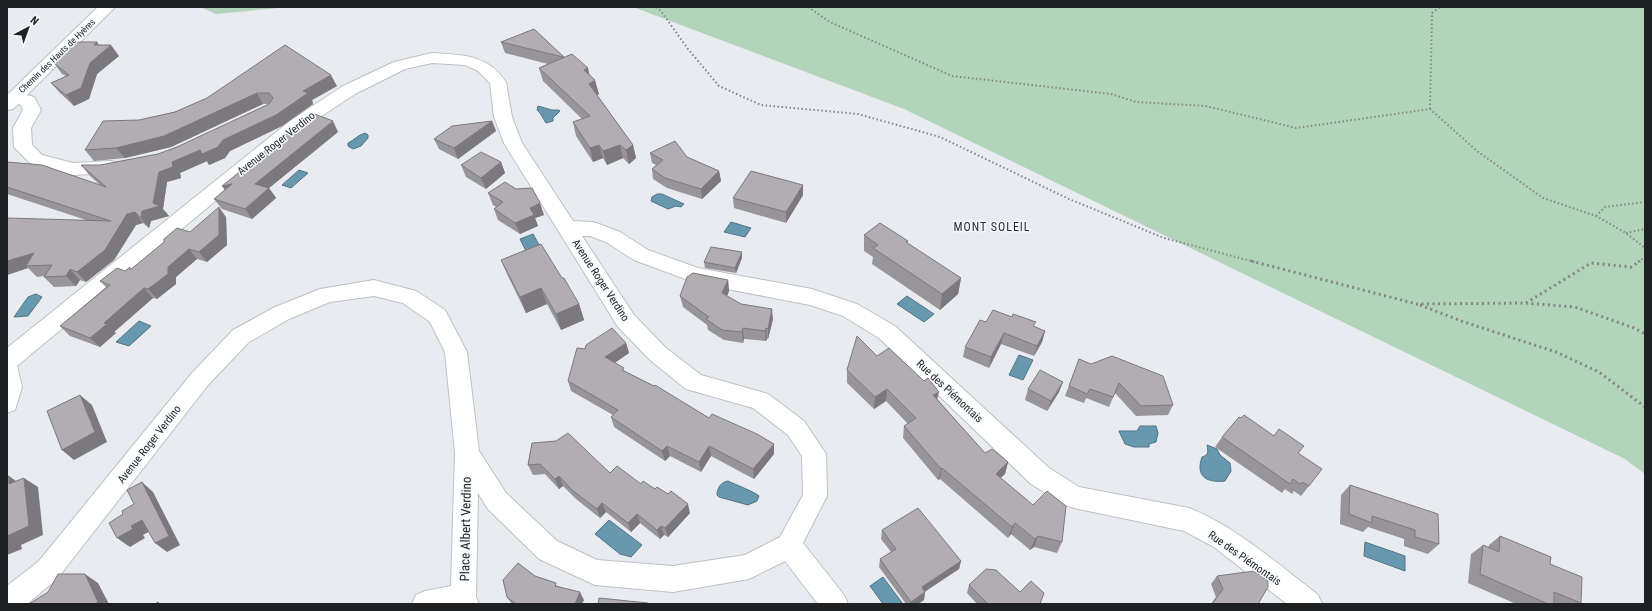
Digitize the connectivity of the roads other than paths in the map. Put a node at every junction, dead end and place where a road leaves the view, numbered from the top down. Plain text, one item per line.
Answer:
1 (107, 7) edge
2 (10, 101) edge
3 (130, 164) edge
4 (567, 228) junction
5 (7, 361) edge
6 (7, 369) edge
7 (7, 403) edge
8 (467, 453) junction
9 (789, 544) junction
10 (464, 601) edge
11 (7, 603) edge
12 (425, 604) edge
13 (835, 604) edge
14 (1309, 604) edge

1 - 2 street, Chemin des Hauts de Hyères
2 - 3 street
4 - 5 street, Avenue Roger Verdino
4 - 9 street, Avenue Roger Verdino
4 - 14 street, Rue des Piémontais
6 - 7 street
8 - 9 street, Avenue Roger Verdino
8 - 10 street, Place Albert Verdino
8 - 11 street, Avenue Roger Verdino
9 - 13 street
10 - 12 street

